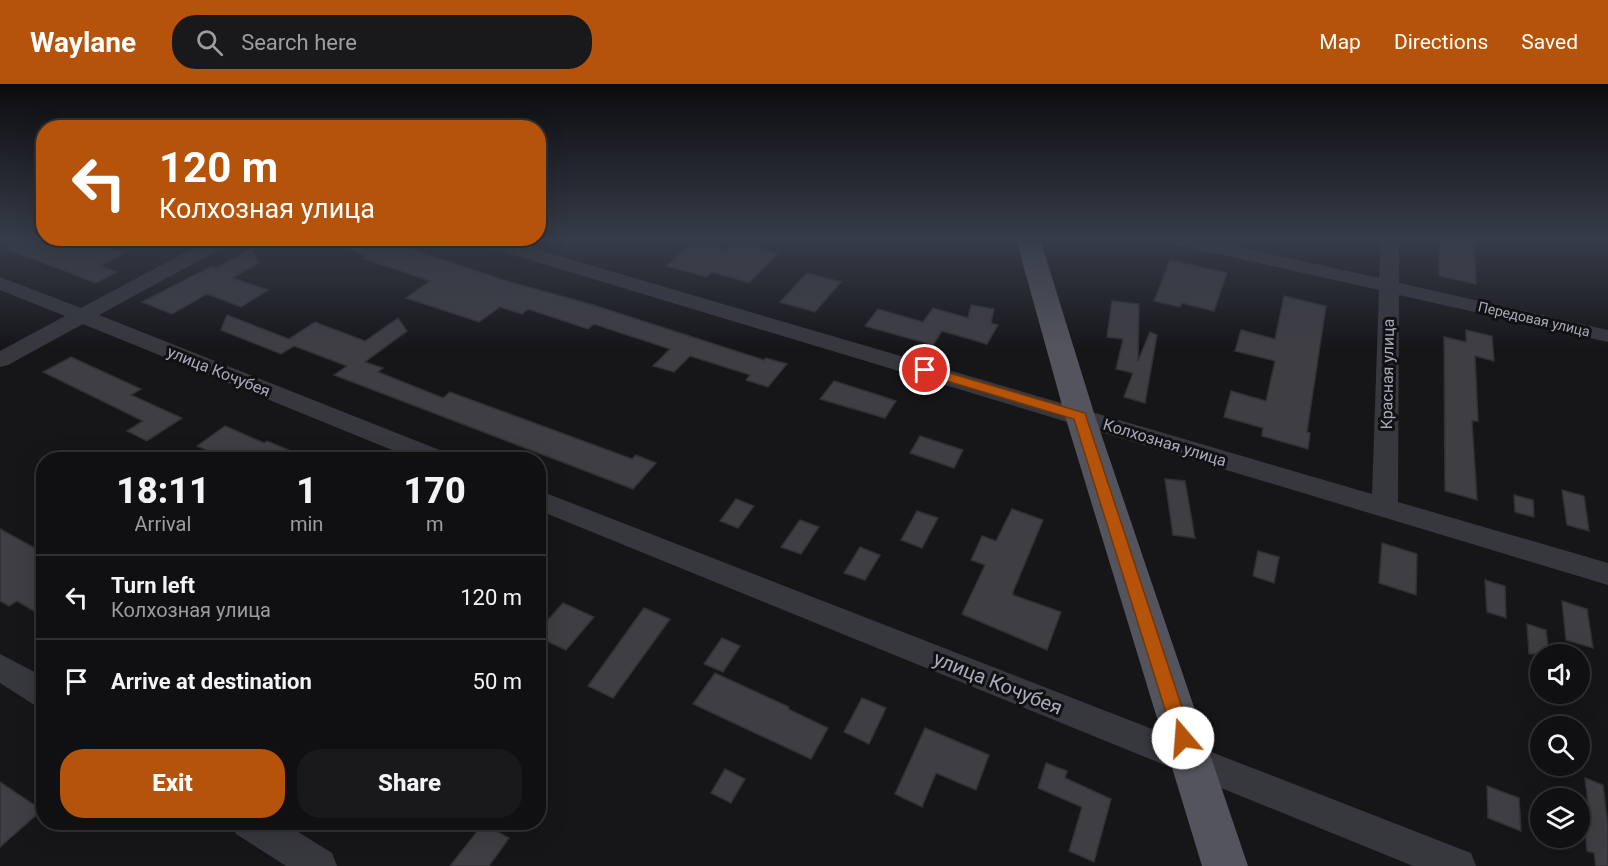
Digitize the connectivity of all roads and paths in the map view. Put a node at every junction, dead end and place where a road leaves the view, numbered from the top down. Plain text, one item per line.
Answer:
1 (157, 275) edge
2 (605, 275) edge
3 (1039, 275) edge
4 (1341, 275) edge
5 (1388, 275) edge
6 (0, 283) edge
7 (1388, 286) junction
8 (82, 316) junction
9 (1608, 336) edge
10 (0, 360) edge
11 (1080, 416) junction
12 (421, 452) edge
13 (546, 502) edge
14 (1385, 509) junction
15 (1608, 574) edge
16 (0, 667) edge
17 (36, 689) edge
18 (1190, 760) junction
19 (262, 830) edge
20 (319, 866) edge
21 (1225, 866) edge
22 (1458, 866) edge

1 - 8 street
2 - 11 street, Колхозная улица
3 - 11 main road
4 - 7 street, Передовая улица
5 - 7 street, Красная улица
6 - 8 street, улица Кочубея
7 - 9 street, Передовая улица
7 - 14 street, Красная улица
8 - 10 street
8 - 12 street, улица Кочубея
11 - 14 street, Колхозная улица
11 - 18 main road
13 - 18 street, улица Кочубея
14 - 15 street, Колхозная улица
16 - 17 street
18 - 21 main road
18 - 22 street, улица Кочубея
19 - 20 street

